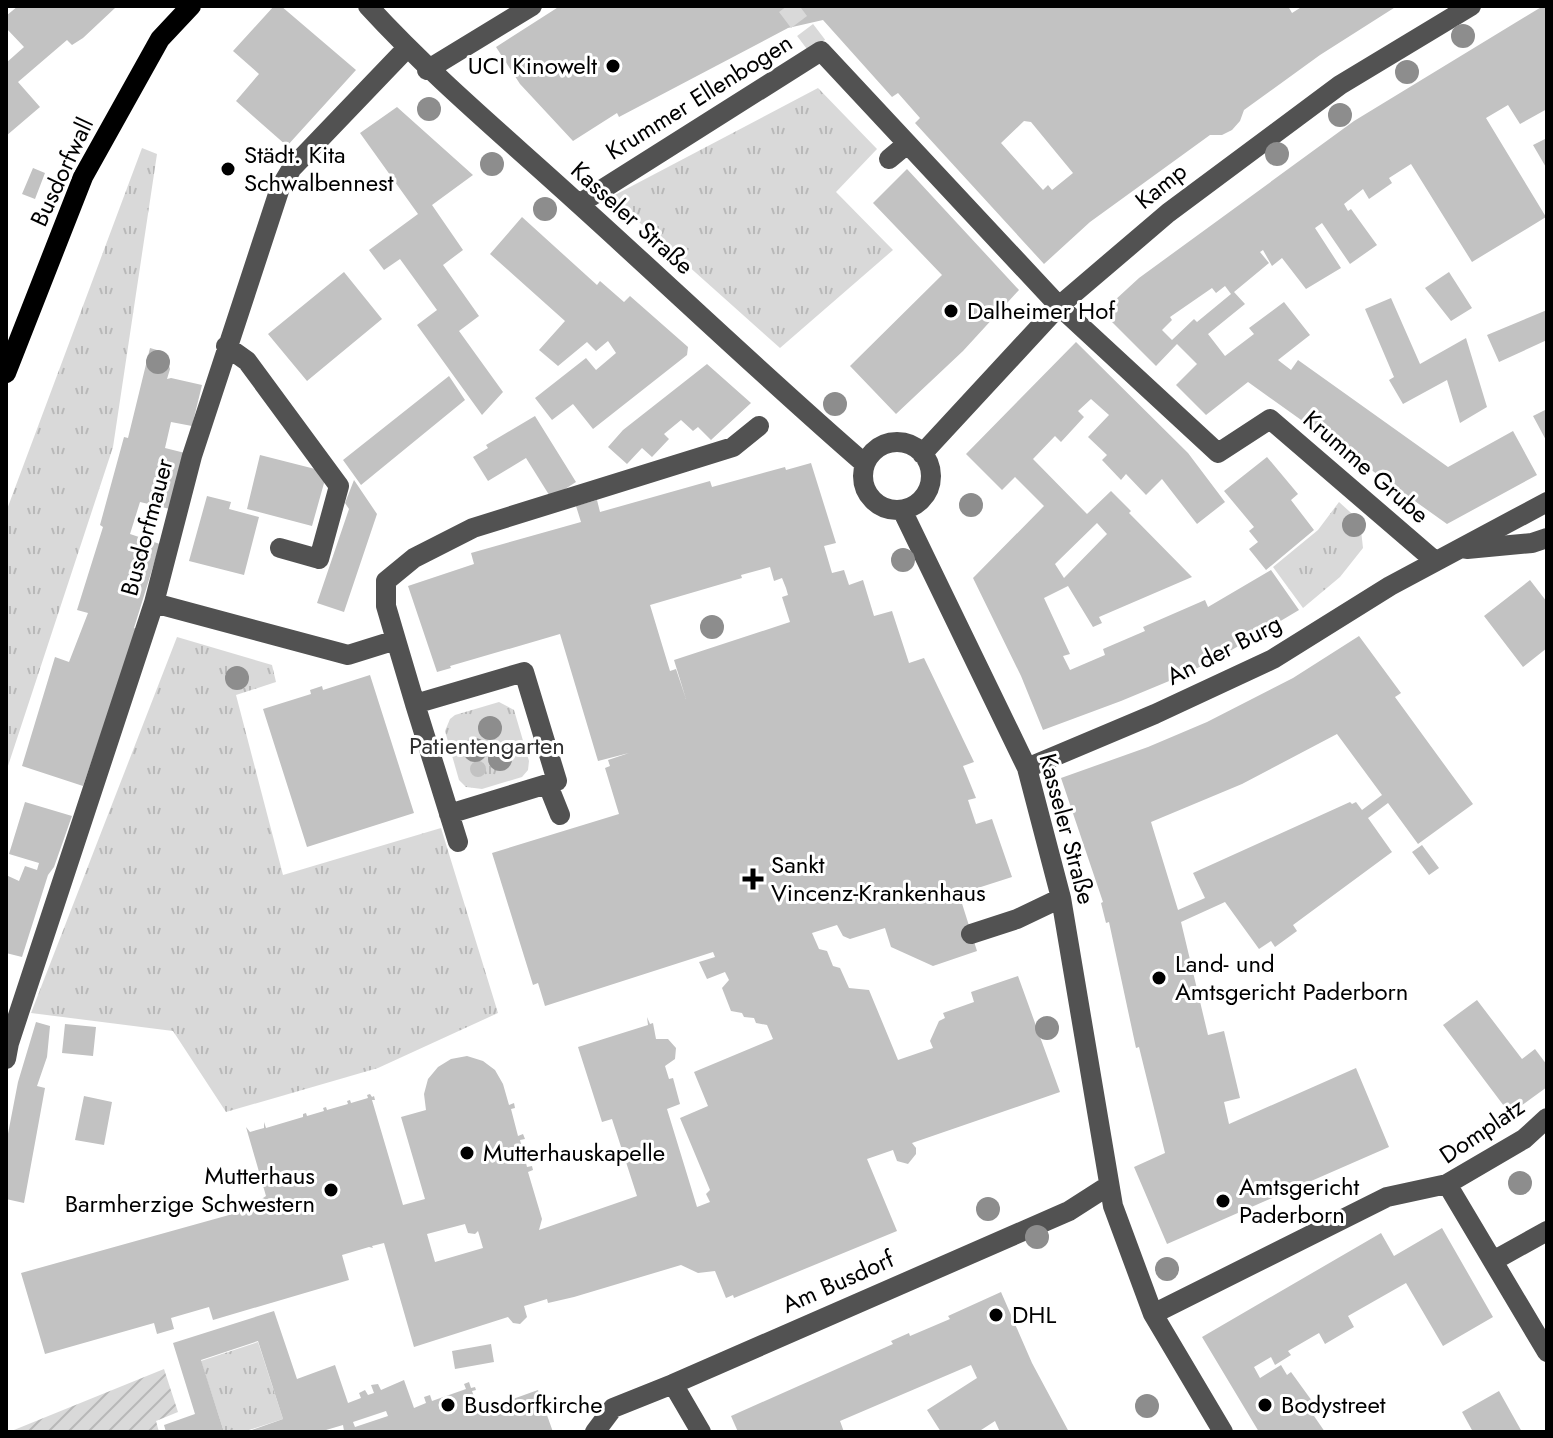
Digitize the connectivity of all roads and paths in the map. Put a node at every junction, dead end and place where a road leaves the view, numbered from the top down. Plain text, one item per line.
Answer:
1 (191, 6) edge
2 (368, 6) edge
3 (532, 6) edge
4 (1471, 6) edge
5 (407, 48) junction
6 (427, 70) junction
7 (907, 144) junction
8 (889, 159) dead end
9 (579, 204) junction
10 (1059, 306) junction
11 (226, 346) junction
12 (6, 373) edge
13 (759, 426) dead end
14 (922, 454) junction
15 (865, 464) junction
16 (1547, 502) edge
17 (902, 510) junction
18 (1547, 538) edge
19 (280, 548) dead end
20 (1459, 550) junction
21 (1435, 561) junction
22 (154, 603) junction
23 (396, 640) junction
24 (415, 704) junction
25 (1027, 768) junction
26 (548, 785) junction
27 (449, 814) junction
28 (560, 815) dead end
29 (458, 842) dead end
30 (1061, 898) junction
31 (971, 934) dead end
32 (6, 1059) edge
33 (1547, 1118) edge
34 (1447, 1184) junction
35 (1108, 1186) junction
36 (1547, 1231) edge
37 (1493, 1261) junction
38 (1153, 1314) junction
39 (1547, 1352) edge
40 (673, 1384) junction
41 (595, 1432) edge
42 (701, 1432) edge
43 (1223, 1432) edge

1 - 12 main road, Busdorfwall
2 - 5 street, Kasseler Straße
3 - 6 street
4 - 10 street, Kamp
5 - 6 street, Kasseler Straße
5 - 11 street, Busdorfmauer
6 - 9 street, Kasseler Straße
7 - 8 street
7 - 9 street, Krummer Ellenbogen
7 - 10 street, Krummer Ellenbogen
9 - 15 street, Kasseler Straße
10 - 14 street, Kamp
10 - 21 street, Krumme Grube
11 - 19 street
11 - 22 street, Busdorfmauer
13 - 23 street
14 - 15 street
14 - 17 street
15 - 17 street
16 - 20 street
17 - 25 street, Kasseler Straße
18 - 20 street
20 - 21 street
21 - 25 street, An der Burg
22 - 23 street
22 - 32 street, Busdorfmauer
23 - 24 street
24 - 26 street
24 - 27 street
25 - 30 street, Kasseler Straße
26 - 27 street
26 - 28 street
27 - 29 street
30 - 31 street
30 - 35 street, Kasseler Straße
33 - 34 street, Domplatz
34 - 37 street, Domplatz
34 - 38 street
35 - 38 street, Kasseler Straße
35 - 40 street, Am Busdorf
36 - 37 street
37 - 39 street, Domplatz
38 - 43 street, Kasseler Straße
40 - 41 street, Am Busdorf
40 - 42 street

